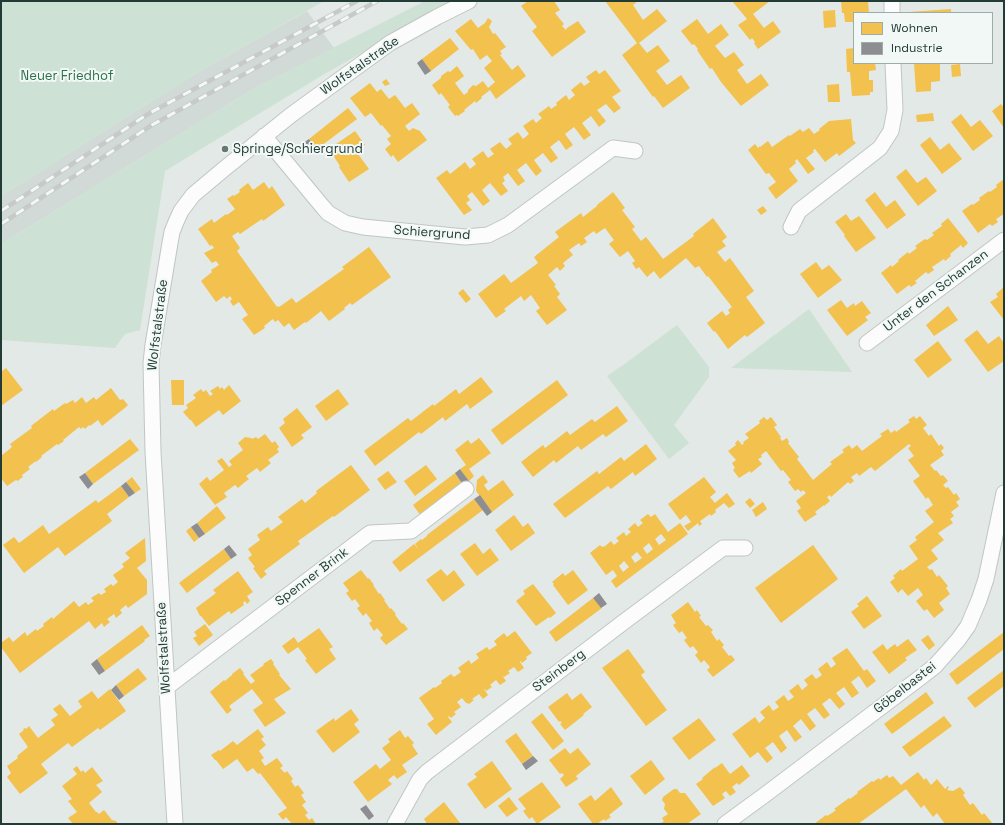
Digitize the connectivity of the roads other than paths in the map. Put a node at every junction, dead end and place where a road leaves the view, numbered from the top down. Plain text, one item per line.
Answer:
1 (469, 1) edge
2 (892, 1) edge
3 (892, 12) edge
4 (893, 64) edge
5 (264, 136) junction
6 (635, 151) dead end
7 (791, 227) dead end
8 (1004, 240) edge
9 (868, 343) dead end
10 (466, 489) dead end
11 (1004, 493) edge
12 (745, 548) dead end
13 (167, 687) junction
14 (175, 824) edge
15 (395, 824) edge
16 (725, 824) edge

1 - 5 street, Wolfstalstraße
2 - 3 street
4 - 7 street
5 - 6 street, Schiergrund
5 - 13 street, Wolfstalstraße
8 - 9 street, Unter den Schanzen
10 - 13 street, Spenner Brink
11 - 16 street, Göbelbastei
12 - 15 street, Steinberg
13 - 14 street, Wolfstalstraße

